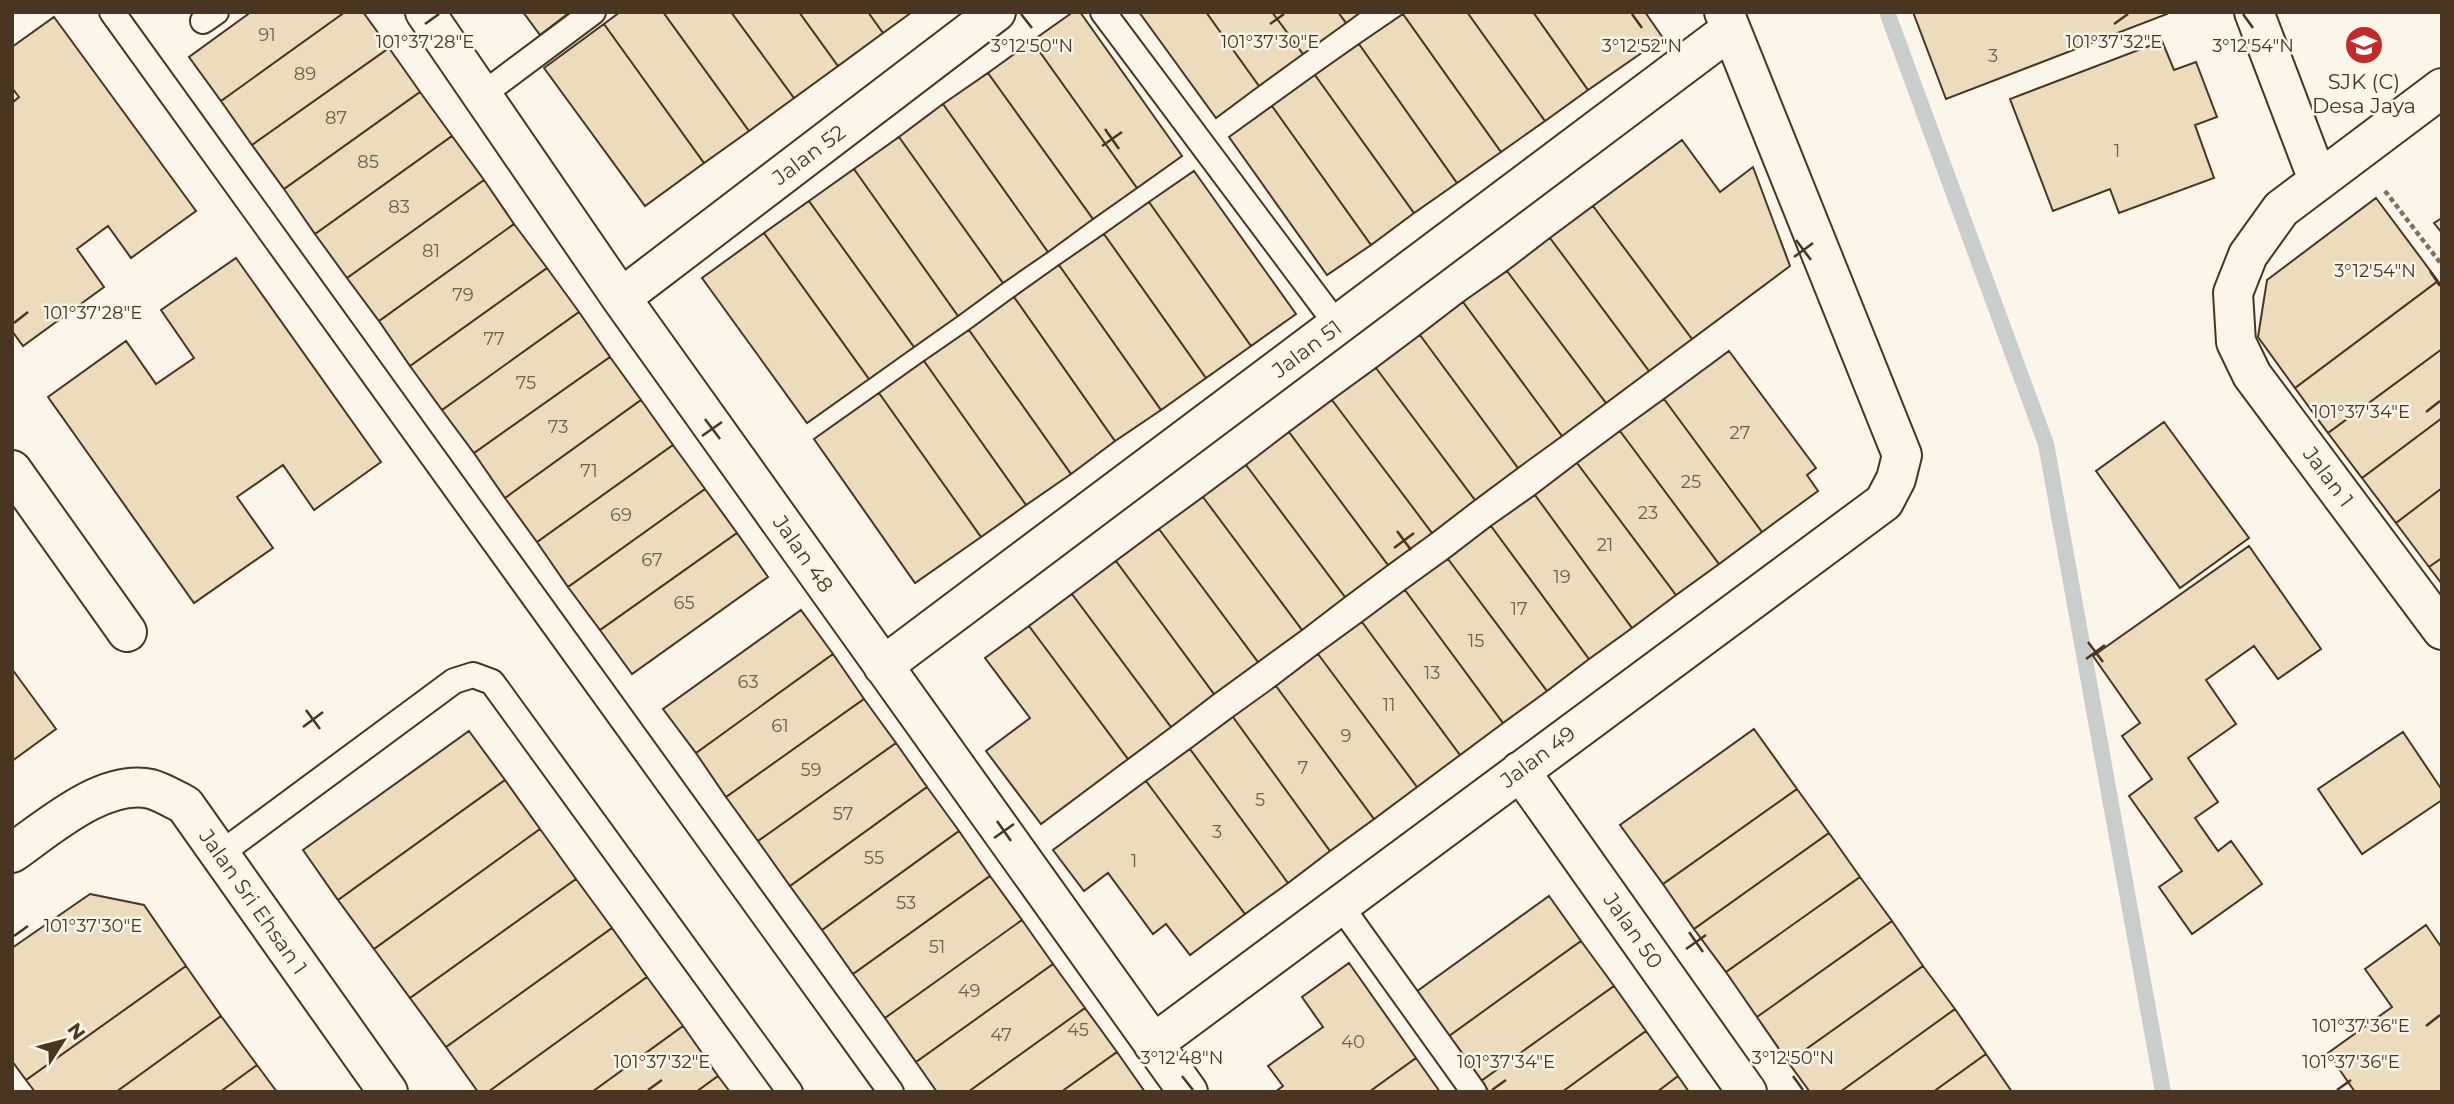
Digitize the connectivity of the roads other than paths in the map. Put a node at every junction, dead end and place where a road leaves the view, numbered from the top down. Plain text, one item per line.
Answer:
1 (112, 12) edge
2 (425, 12) edge
3 (593, 12) edge
4 (996, 12) edge
5 (1103, 12) edge
6 (2254, 12) edge
7 (1727, 21) edge
8 (2442, 88) edge
9 (482, 95) junction
10 (2318, 180) junction
11 (621, 298) junction
12 (1338, 326) junction
13 (12, 470) edge
14 (2442, 630) edge
15 (127, 632) dead end
16 (883, 666) junction
17 (1520, 771) junction
18 (12, 853) edge
19 (220, 854) junction
20 (1340, 905) junction
21 (1153, 1044) junction
22 (388, 1092) edge
23 (790, 1092) edge
24 (891, 1092) edge
25 (1188, 1092) edge
26 (1474, 1092) edge
27 (1747, 1092) edge

1 - 24 lane
2 - 9 street, Jalan 48
3 - 9 lane
4 - 11 street, Jalan 52
5 - 12 lane
6 - 10 street
7 - 12 street, Jalan 51
7 - 17 street, Jalan 49
8 - 10 street, Jalan 1
9 - 11 street, Jalan 48
10 - 14 street, Jalan 1
11 - 16 street, Jalan 48
12 - 16 street, Jalan 51
13 - 15 street
16 - 21 street, Jalan 48
17 - 20 street, Jalan 49
17 - 27 street, Jalan 50
18 - 19 street, Jalan Sri Ehsan 1
19 - 22 street, Jalan Sri Ehsan 1
19 - 23 lane
20 - 21 street, Jalan 49
20 - 26 lane
21 - 25 street, Jalan 48

